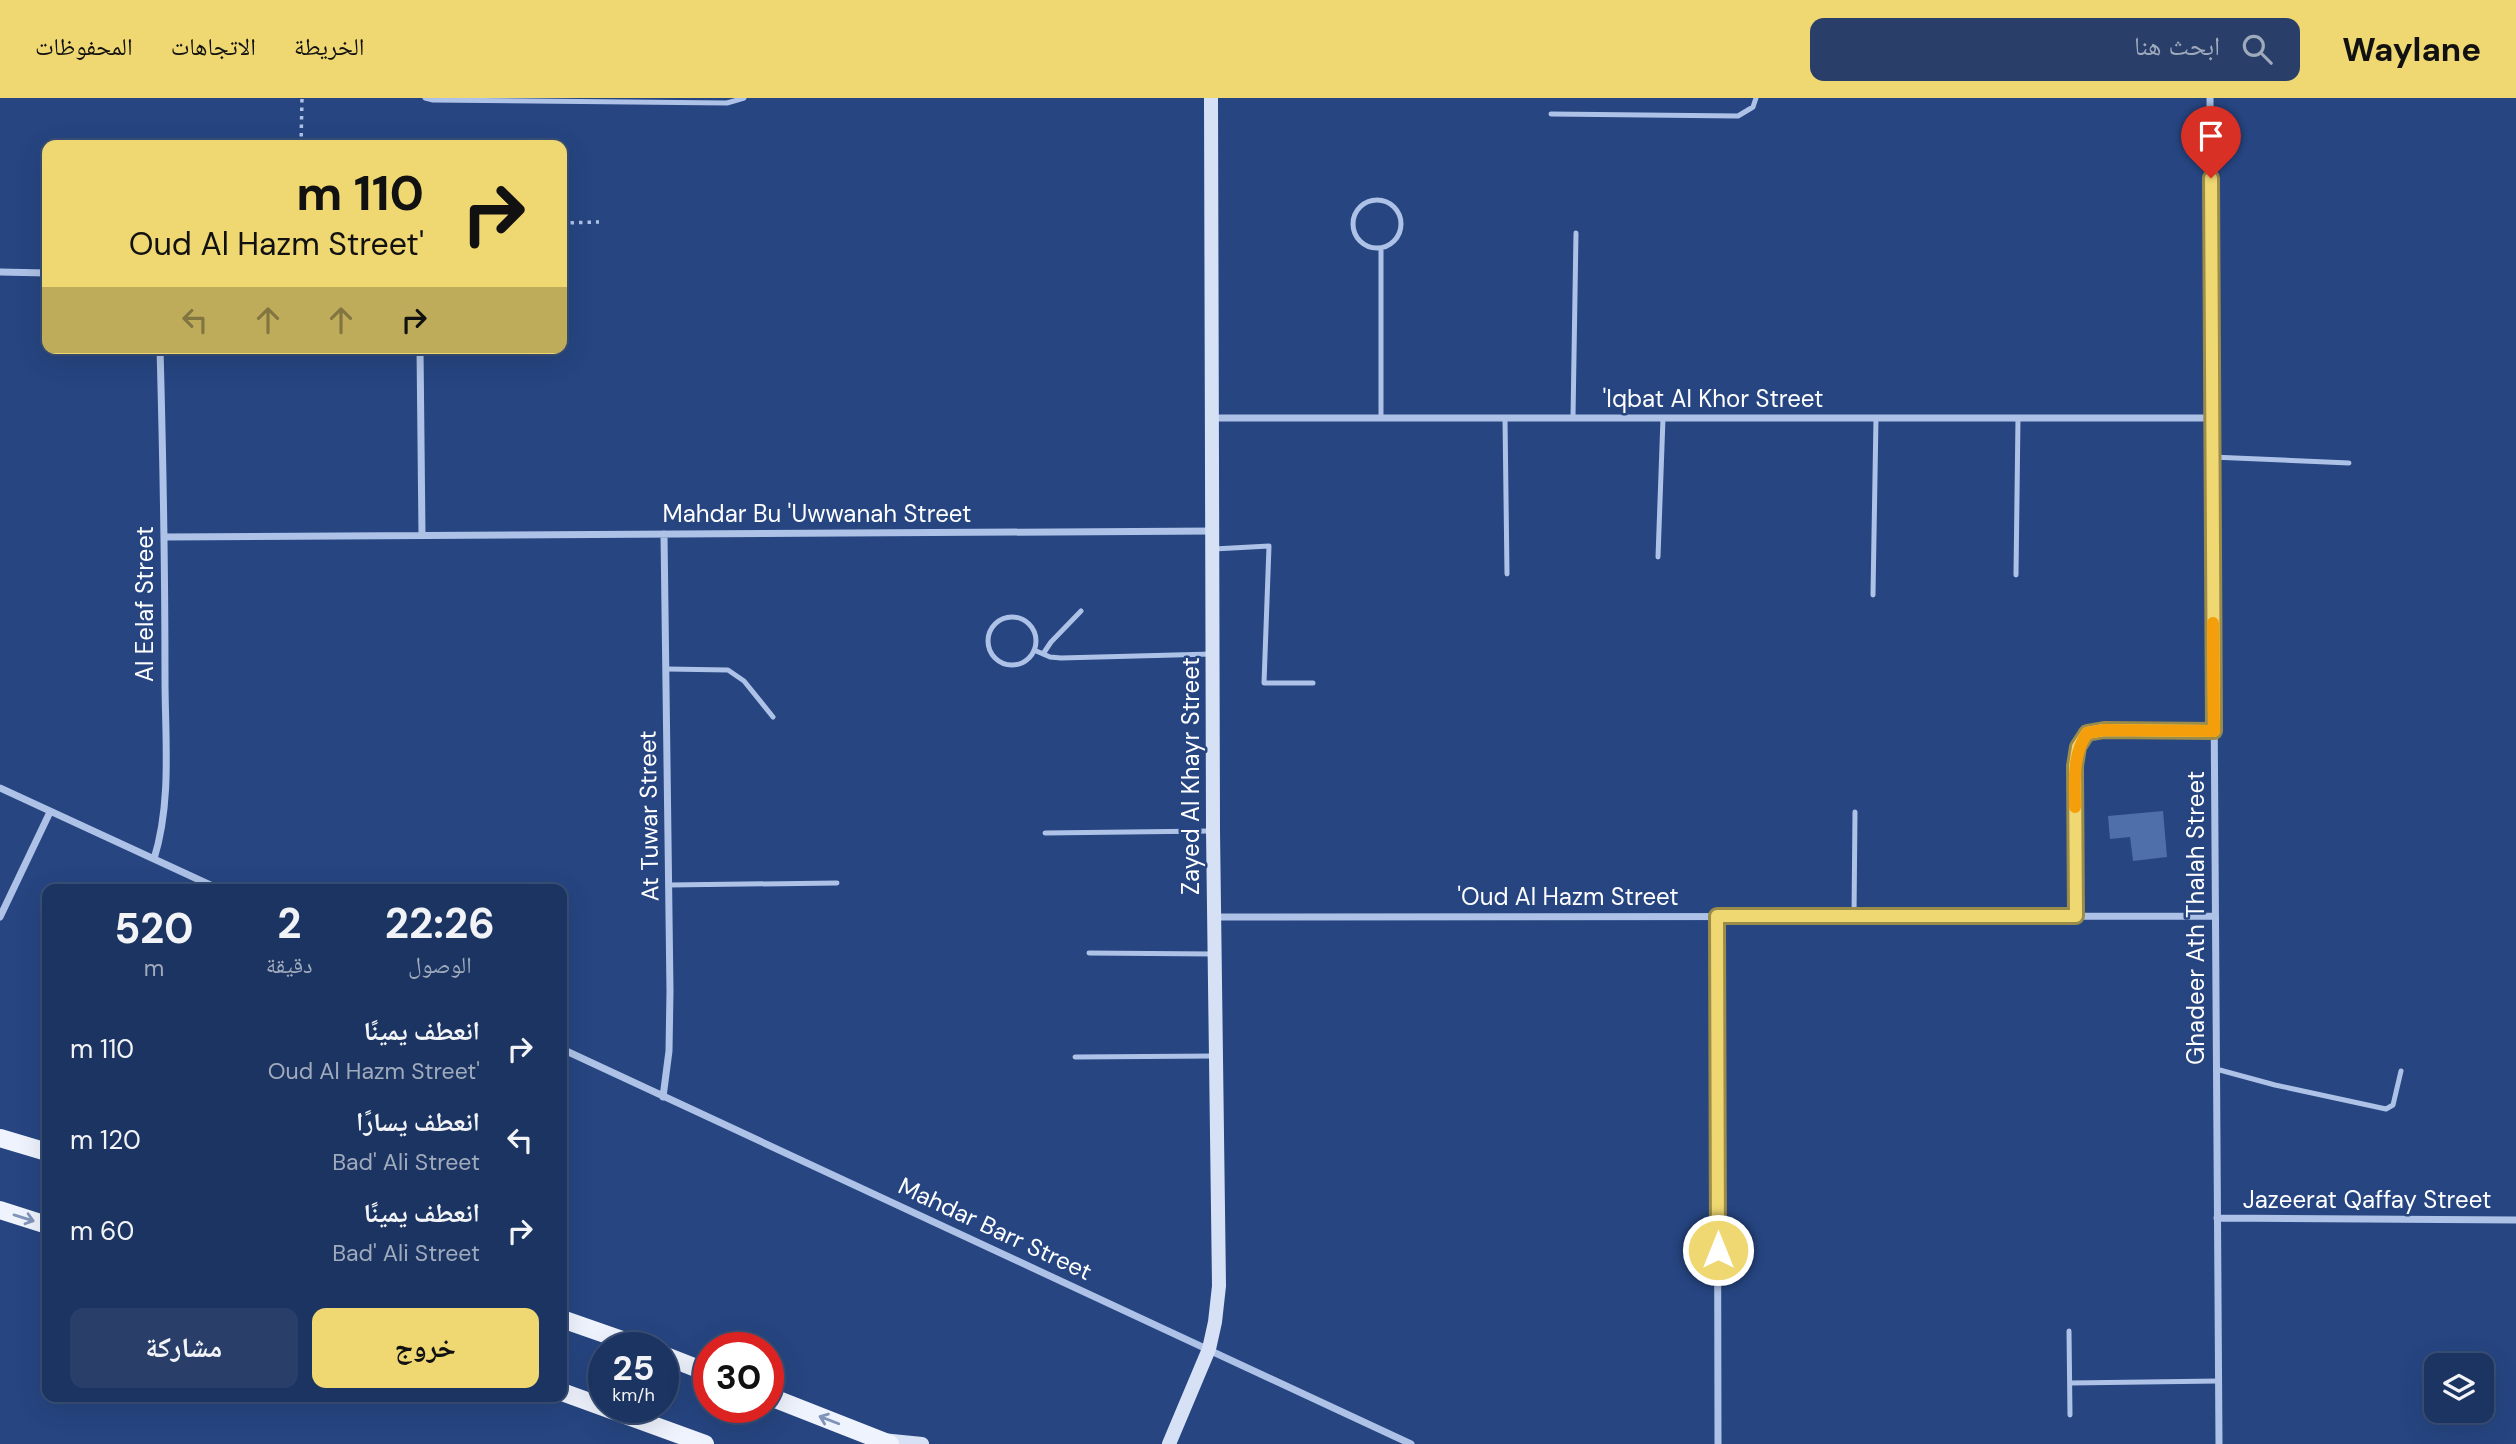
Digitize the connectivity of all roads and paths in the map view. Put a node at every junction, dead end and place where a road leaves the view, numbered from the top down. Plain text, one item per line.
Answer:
1 (302, 98) edge
2 (425, 98) edge
3 (744, 98) edge
4 (1211, 98) edge
5 (1756, 98) edge
6 (2210, 98) edge
7 (1551, 114) dead end
8 (300, 140) edge
9 (599, 222) dead end
10 (567, 223) edge
11 (1576, 233) dead end
12 (1381, 249) junction
13 (0, 272) edge
14 (42, 272) edge
15 (160, 354) edge
16 (420, 354) edge
17 (1214, 418) junction
18 (1381, 418) junction
19 (1505, 418) junction
20 (1573, 418) junction
21 (1663, 418) junction
22 (1876, 418) junction
23 (2018, 418) junction
24 (2212, 418) junction
25 (2212, 457) junction
26 (2349, 463) dead end
27 (1214, 531) junction
28 (664, 534) junction
29 (422, 535) junction
30 (165, 537) junction
31 (1214, 549) junction
32 (1658, 557) dead end
33 (1507, 573) dead end
34 (2016, 575) dead end
35 (1873, 595) dead end
36 (1081, 611) dead end
37 (1034, 650) junction
38 (1043, 654) junction
39 (1213, 654) junction
40 (667, 669) junction
41 (1312, 683) dead end
42 (773, 717) dead end
43 (2214, 731) junction
44 (0, 788) edge
45 (50, 812) junction
46 (1855, 812) dead end
47 (1213, 831) junction
48 (1045, 833) dead end
49 (154, 859) junction
50 (837, 883) dead end
51 (208, 884) edge
52 (669, 885) junction
53 (1717, 916) junction
54 (1854, 916) junction
55 (2076, 916) junction
56 (2215, 916) junction
57 (0, 917) edge
58 (1214, 917) junction
59 (1089, 953) dead end
60 (1215, 954) junction
61 (567, 1051) edge
62 (1216, 1056) junction
63 (1075, 1057) dead end
64 (2216, 1069) junction
65 (2400, 1071) dead end
66 (663, 1097) junction
67 (0, 1138) edge
68 (42, 1151) edge
69 (0, 1210) edge
70 (2217, 1218) junction
71 (2516, 1220) edge
72 (42, 1223) edge
73 (567, 1321) edge
74 (2069, 1331) dead end
75 (599, 1332) edge
76 (1209, 1349) junction
77 (2218, 1381) junction
78 (2070, 1383) junction
79 (567, 1394) edge
80 (784, 1402) edge
81 (2070, 1415) dead end
82 (886, 1442) edge
83 (705, 1444) edge
84 (922, 1444) edge
85 (1169, 1444) edge
86 (1411, 1444) edge
87 (1718, 1444) edge
88 (2219, 1444) edge

1 - 8 path
2 - 3 lane
4 - 17 street, Zayed Al Khayr Street
5 - 7 lane
6 - 24 street, Ghadeer Ath Thalah Street
9 - 10 path
11 - 20 lane
12 - 12 lane
12 - 18 lane
13 - 14 street
15 - 30 street, Al Eelaf Street
16 - 29 street
17 - 18 street, 'Iqbat Al Khor Street
17 - 27 street, Zayed Al Khayr Street
18 - 19 street, 'Iqbat Al Khor Street
19 - 20 street, 'Iqbat Al Khor Street
19 - 33 lane
20 - 21 street, 'Iqbat Al Khor Street
21 - 22 street, 'Iqbat Al Khor Street
21 - 32 lane
22 - 23 street, 'Iqbat Al Khor Street
22 - 35 lane
23 - 24 street, 'Iqbat Al Khor Street
23 - 34 lane
24 - 25 street, Ghadeer Ath Thalah Street
25 - 26 lane
25 - 43 street, Ghadeer Ath Thalah Street
27 - 28 street, Mahdar Bu 'Uwwanah Street
27 - 31 street, Zayed Al Khayr Street
28 - 29 street, Mahdar Bu 'Uwwanah Street
28 - 40 street, At Tuwar Street
29 - 30 street, Mahdar Bu 'Uwwanah Street
30 - 49 street, Al Eelaf Street
31 - 39 street, Zayed Al Khayr Street
31 - 41 lane
36 - 38 lane
37 - 37 lane
37 - 38 lane
38 - 39 lane
39 - 47 street, Zayed Al Khayr Street
40 - 42 lane
40 - 52 street, At Tuwar Street
43 - 55 lane
43 - 56 street, Ghadeer Ath Thalah Street
44 - 45 street
45 - 49 street
45 - 57 street
46 - 54 lane
47 - 48 lane
47 - 58 street, Zayed Al Khayr Street
49 - 51 street
50 - 52 lane
52 - 66 street, At Tuwar Street
53 - 54 street, 'Oud Al Hazm Street
53 - 58 street, 'Oud Al Hazm Street
53 - 87 street
54 - 55 street, 'Oud Al Hazm Street
55 - 56 street, 'Oud Al Hazm Street
56 - 64 street, Ghadeer Ath Thalah Street
58 - 60 street, Zayed Al Khayr Street
59 - 60 lane
60 - 62 street, Zayed Al Khayr Street
61 - 66 street, Mahdar Barr Street
62 - 63 lane
62 - 76 street, Zayed Al Khayr Street
64 - 65 lane
64 - 70 street, Ghadeer Ath Thalah Street
66 - 76 street, Mahdar Barr Street
67 - 68 main road
69 -> 72 main road
70 - 71 street, Jazeerat Qaffay Street
70 - 77 street, Ghadeer Ath Thalah Street
73 - 75 main road
74 - 78 lane
76 - 85 street, Zayed Al Khayr Street
76 - 86 street, Mahdar Barr Street
77 - 78 lane
77 - 88 street, Ghadeer Ath Thalah Street
78 - 81 lane
79 - 83 main road
82 -> 80 main road
82 - 84 street

